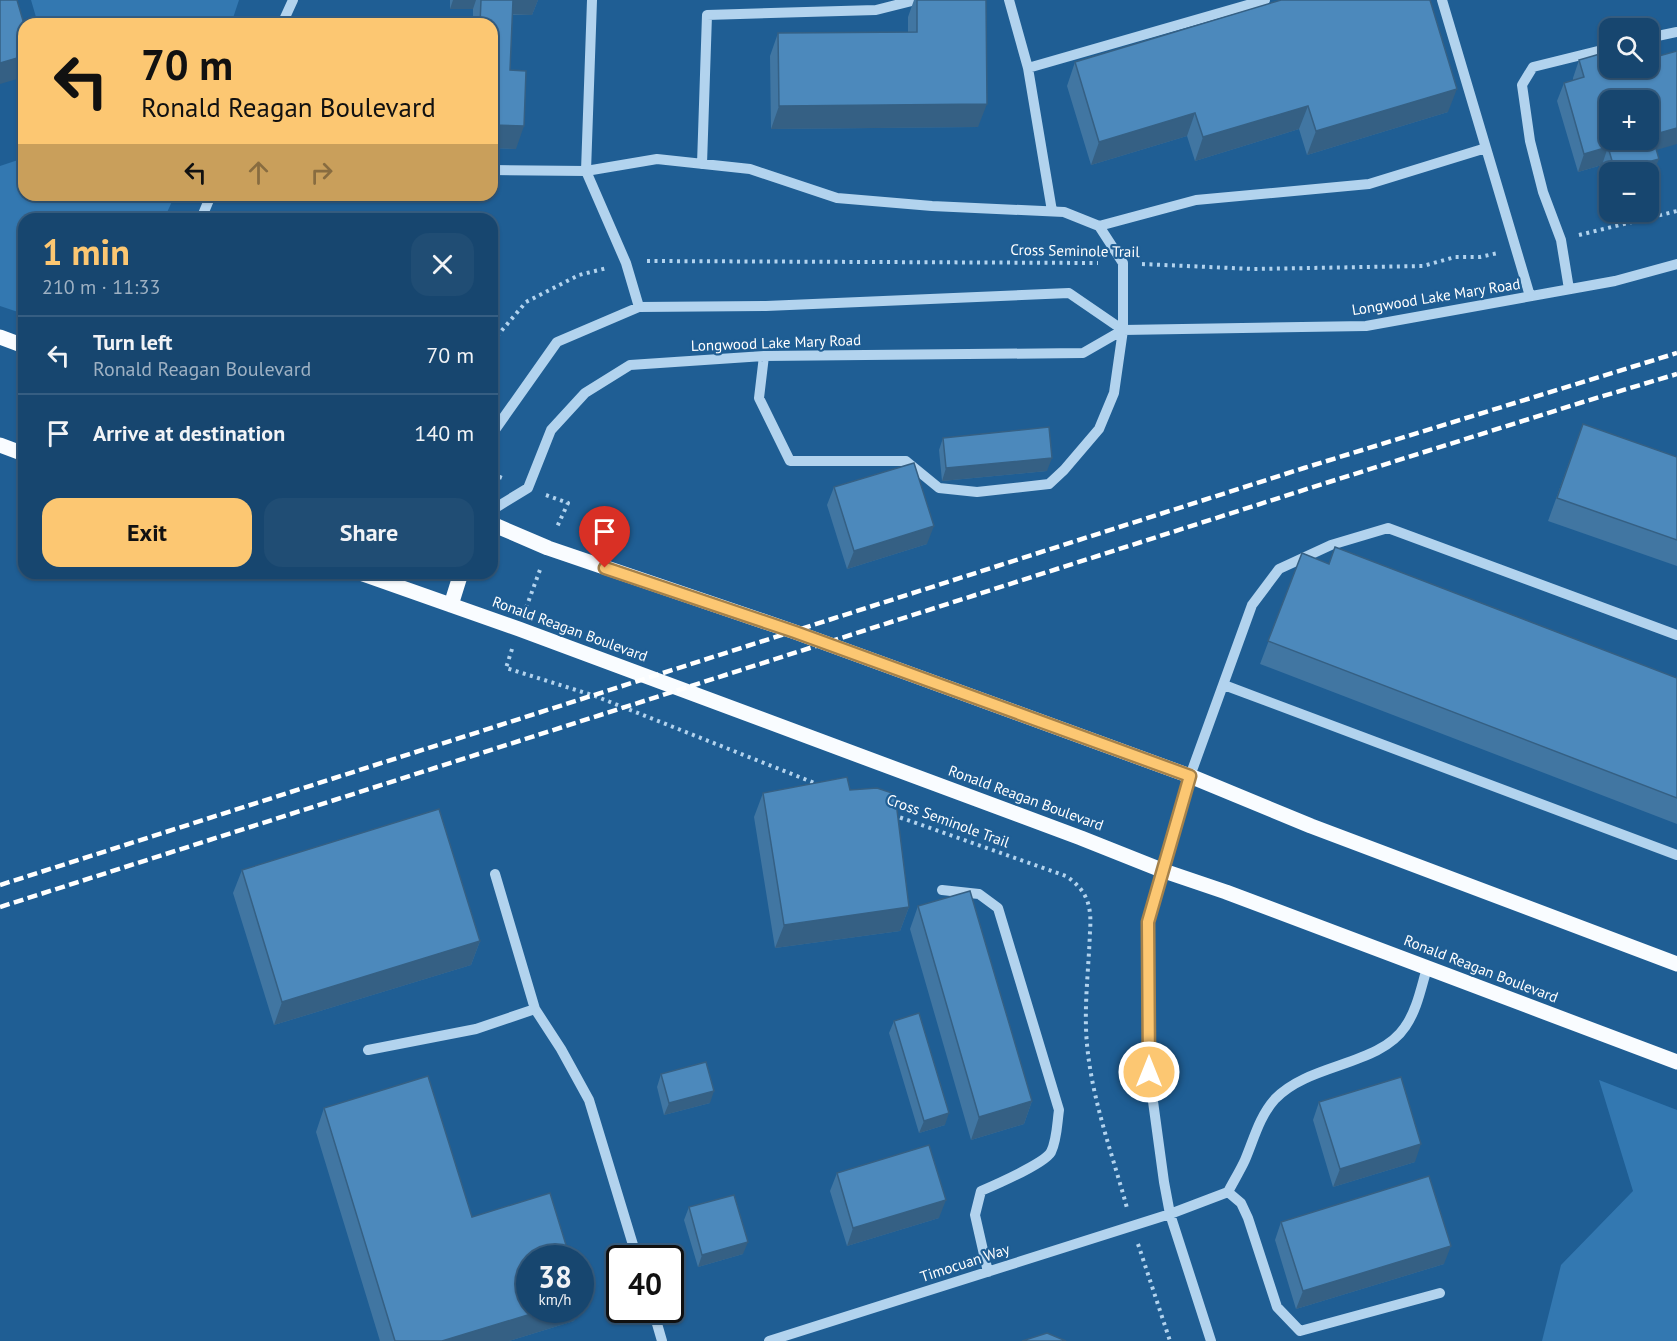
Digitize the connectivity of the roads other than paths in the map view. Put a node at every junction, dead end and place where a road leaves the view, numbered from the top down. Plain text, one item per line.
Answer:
1 (293, 0) edge
2 (592, 0) edge
3 (916, 0) edge
4 (1009, 0) edge
5 (1265, 0) edge
6 (1442, 0) edge
7 (285, 18) edge
8 (1677, 32) edge
9 (1659, 36) edge
10 (1599, 51) edge
11 (1028, 68) junction
12 (1486, 148) junction
13 (702, 164) junction
14 (498, 170) edge
15 (586, 171) junction
16 (1052, 211) junction
17 (1099, 225) junction
18 (1677, 264) edge
19 (1569, 289) junction
20 (1530, 297) junction
21 (639, 307) junction
22 (1124, 330) junction
23 (0, 337) edge
24 (18, 344) edge
25 (764, 356) junction
26 (498, 426) edge
27 (0, 446) edge
28 (18, 452) edge
29 (498, 506) edge
30 (498, 527) edge
31 (377, 579) edge
32 (459, 579) edge
33 (451, 605) junction
34 (1677, 635) edge
35 (1224, 685) junction
36 (1190, 776) junction
37 (1677, 855) edge
38 (1164, 871) junction
39 (495, 874) dead end
40 (942, 890) dead end
41 (1677, 964) edge
42 (1427, 968) junction
43 (535, 1009) junction
44 (368, 1050) dead end
45 (1677, 1062) edge
46 (1228, 1192) junction
47 (1170, 1214) junction
48 (633, 1245) edge
49 (988, 1272) junction
50 (1440, 1293) dead end
51 (657, 1323) edge
52 (662, 1341) edge
53 (769, 1341) edge
54 (1210, 1341) edge

1 - 7 street
2 - 15 street
3 - 13 street
4 - 11 street
5 - 11 street
6 - 12 street
8 - 9 street
10 - 19 street
11 - 16 street
12 - 17 street
12 - 20 street
13 - 15 street
13 - 16 street
14 - 15 street
15 - 21 street
16 - 17 street
17 - 22 street
18 - 19 street, Longwood Lake Mary Road
19 - 20 street, Longwood Lake Mary Road
20 - 22 street, Longwood Lake Mary Road
21 - 22 street
21 - 26 street
22 - 25 street, Longwood Lake Mary Road
22 - 25 street
23 - 24 main road
25 - 29 street, Longwood Lake Mary Road
27 - 28 main road
30 - 36 main road
31 - 33 main road, Ronald Reagan Boulevard
32 - 33 main road
33 - 38 main road, Ronald Reagan Boulevard
34 - 35 street
35 - 36 street
35 - 37 street
36 - 38 street
36 - 41 main road
38 - 42 main road, Ronald Reagan Boulevard
38 - 47 street
39 - 43 street
40 - 49 street
42 - 45 main road, Ronald Reagan Boulevard
42 - 46 street
43 - 44 street
43 - 48 street
46 - 47 street, Timocuan Way
46 - 50 street
47 - 49 street, Timocuan Way
47 - 54 street
49 - 53 street, Timocuan Way
51 - 52 street

